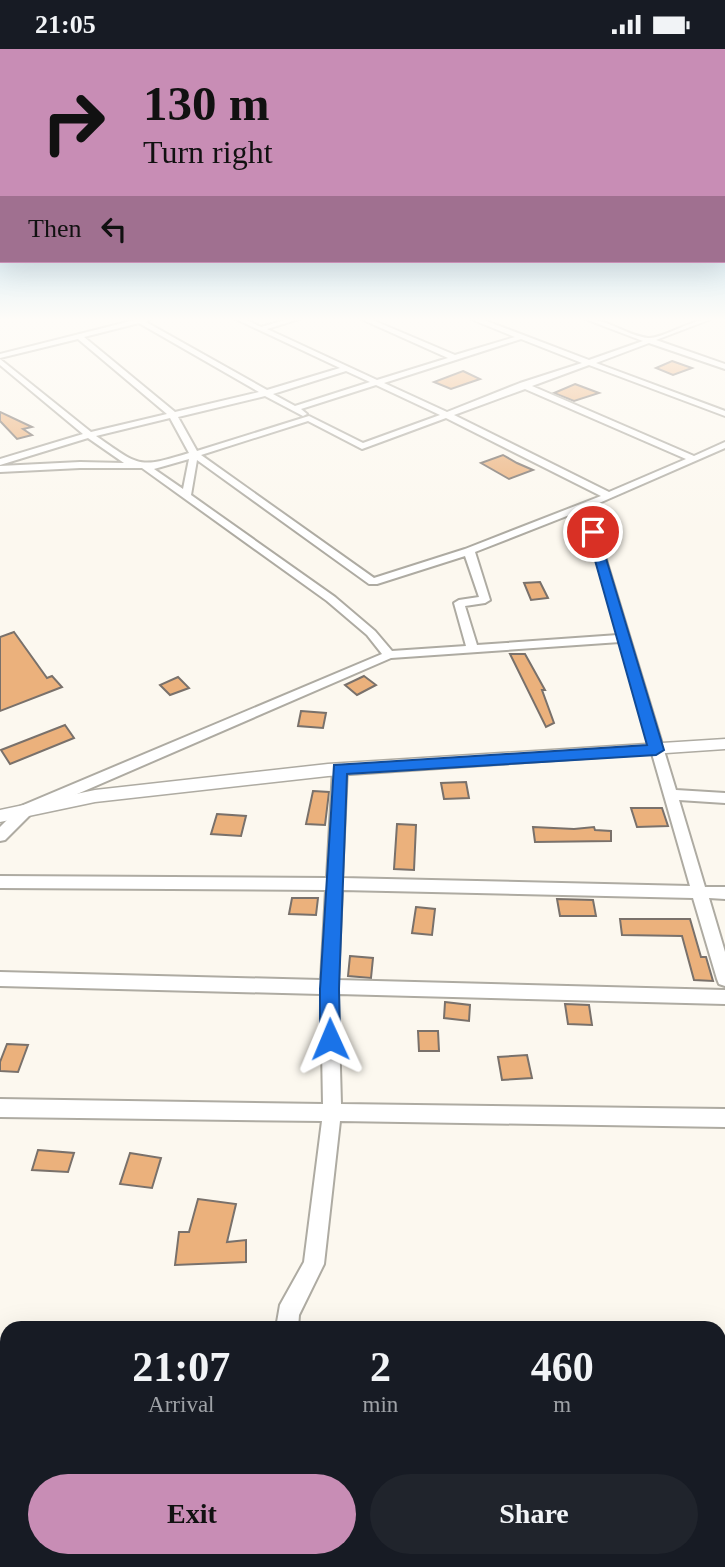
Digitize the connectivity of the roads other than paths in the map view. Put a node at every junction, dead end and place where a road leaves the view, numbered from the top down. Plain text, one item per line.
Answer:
1 (34, 390) edge
2 (143, 390) edge
3 (258, 390) edge
4 (275, 390) edge
5 (355, 390) edge
6 (392, 390) edge
7 (511, 390) edge
8 (534, 390) edge
9 (661, 390) edge
10 (262, 392) junction
11 (294, 409) junction
12 (172, 414) junction
13 (725, 414) edge
14 (447, 415) junction
15 (309, 418) junction
16 (89, 435) junction
17 (725, 445) edge
18 (194, 454) junction
19 (694, 460) junction
20 (0, 462) edge
21 (139, 466) junction
22 (0, 469) edge
23 (186, 495) junction
24 (609, 496) junction
25 (585, 505) junction
26 (469, 551) junction
27 (624, 638) junction
28 (472, 648) junction
29 (388, 655) junction
30 (725, 744) edge
31 (656, 750) junction
32 (340, 769) junction
33 (670, 794) junction
34 (725, 798) edge
35 (26, 810) junction
36 (0, 816) edge
37 (0, 836) edge
38 (0, 882) edge
39 (334, 884) junction
40 (698, 891) junction
41 (725, 893) edge
42 (0, 979) edge
43 (725, 979) edge
44 (329, 989) junction
45 (725, 997) edge
46 (0, 1108) edge
47 (332, 1113) junction
48 (725, 1118) edge
49 (287, 1321) edge

1 - 16 street
2 - 12 street
3 - 10 street
4 - 10 street
5 - 11 street
6 - 14 street
7 - 14 street
8 - 19 street
9 - 13 street
10 - 11 street
10 - 12 street
11 - 15 street
12 - 16 street
12 - 18 street
14 - 15 street
14 - 24 street
15 - 18 street
16 - 20 street
16 - 21 street
17 - 19 street
18 - 21 street
18 - 23 street
18 - 26 street
19 - 24 street
21 - 22 street
21 - 23 street
23 - 29 street
24 - 25 street
25 - 26 street
25 - 27 street
26 - 28 street
27 - 28 street
27 - 31 street
28 - 29 street
29 - 35 street
30 - 31 street
31 - 32 street
31 - 33 street
32 - 35 street
32 - 39 street
33 - 34 street
33 - 40 street
35 - 36 street
35 - 37 street
38 - 39 street
39 - 40 street
39 - 44 street
40 - 41 street
40 - 43 street
42 - 44 street
44 - 45 street
44 - 47 street
46 - 47 street
47 - 48 street
47 - 49 street

